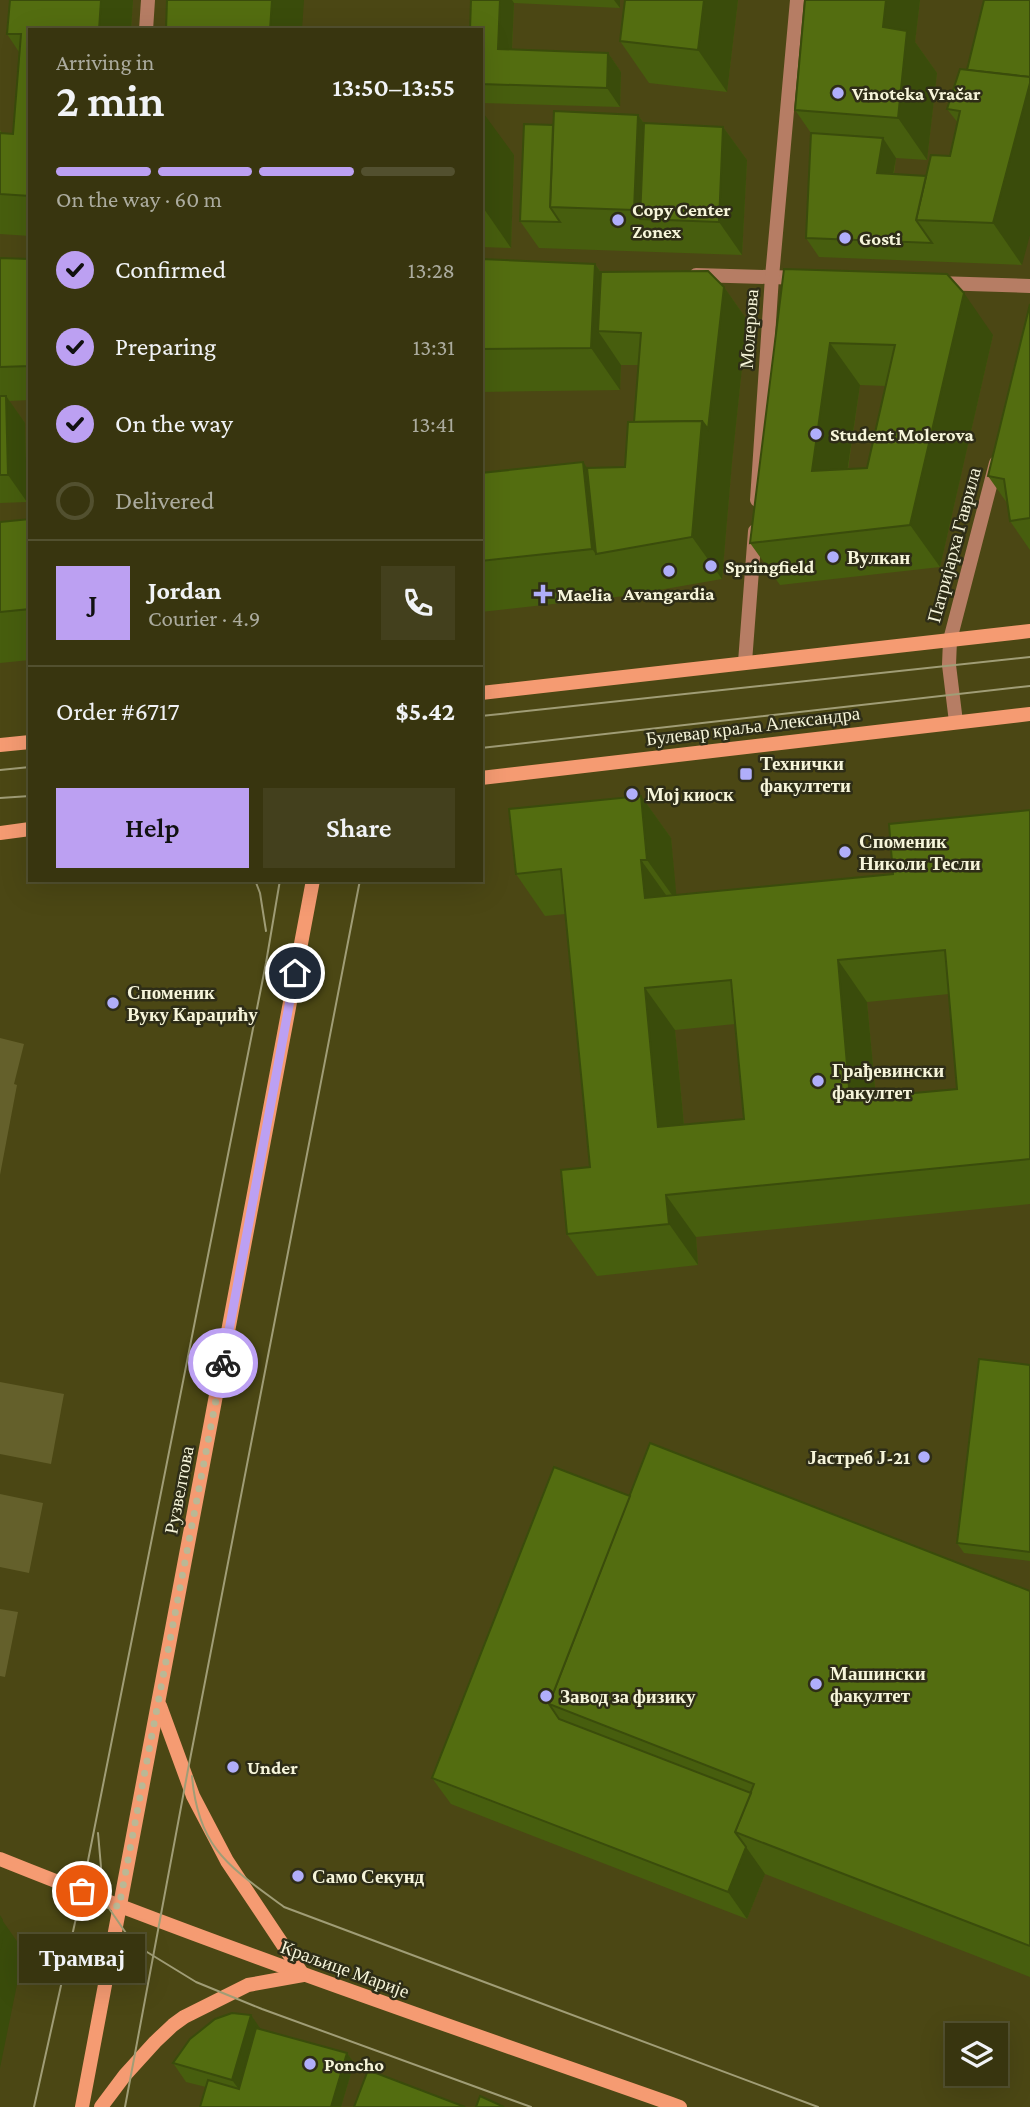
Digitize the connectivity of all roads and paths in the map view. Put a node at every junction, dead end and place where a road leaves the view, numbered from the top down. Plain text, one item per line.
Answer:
1 (148, 0) edge
2 (797, 0) edge
3 (146, 28) edge
4 (681, 275) edge
5 (772, 277) junction
6 (813, 278) edge
7 (922, 282) edge
8 (1030, 286) edge
9 (1000, 448) edge
10 (1030, 631) edge
11 (950, 640) junction
12 (745, 662) junction
13 (483, 693) edge
14 (1030, 714) edge
15 (956, 722) junction
16 (28, 742) edge
17 (0, 745) edge
18 (483, 778) edge
19 (28, 829) edge
20 (0, 833) edge
21 (313, 882) edge
22 (159, 1704) junction
23 (0, 1859) edge
24 (119, 1907) junction
25 (303, 1975) junction
26 (82, 2107) edge
27 (101, 2107) edge
28 (680, 2107) edge

1 - 3 street
2 - 5 street, Молерова
4 - 5 street
5 - 6 street
5 - 12 street, Молерова
7 - 8 street
9 - 11 street, Патријарха Гаврила
10 - 11 main road
11 - 12 main road
11 - 15 street, Патријарха Гаврила
12 - 13 main road
14 - 15 main road, Булевар краља Александра
15 - 18 main road, Булевар краља Александра
16 - 17 main road
19 - 20 main road
21 - 22 main road, Рузвелтова
22 - 24 main road, Рузвелтова
22 - 25 main road
23 - 24 main road, Краљице Марије
24 - 25 main road, Краљице Марије
24 - 26 main road, Рузвелтова
25 - 27 main road
25 - 28 main road, Краљице Марије

